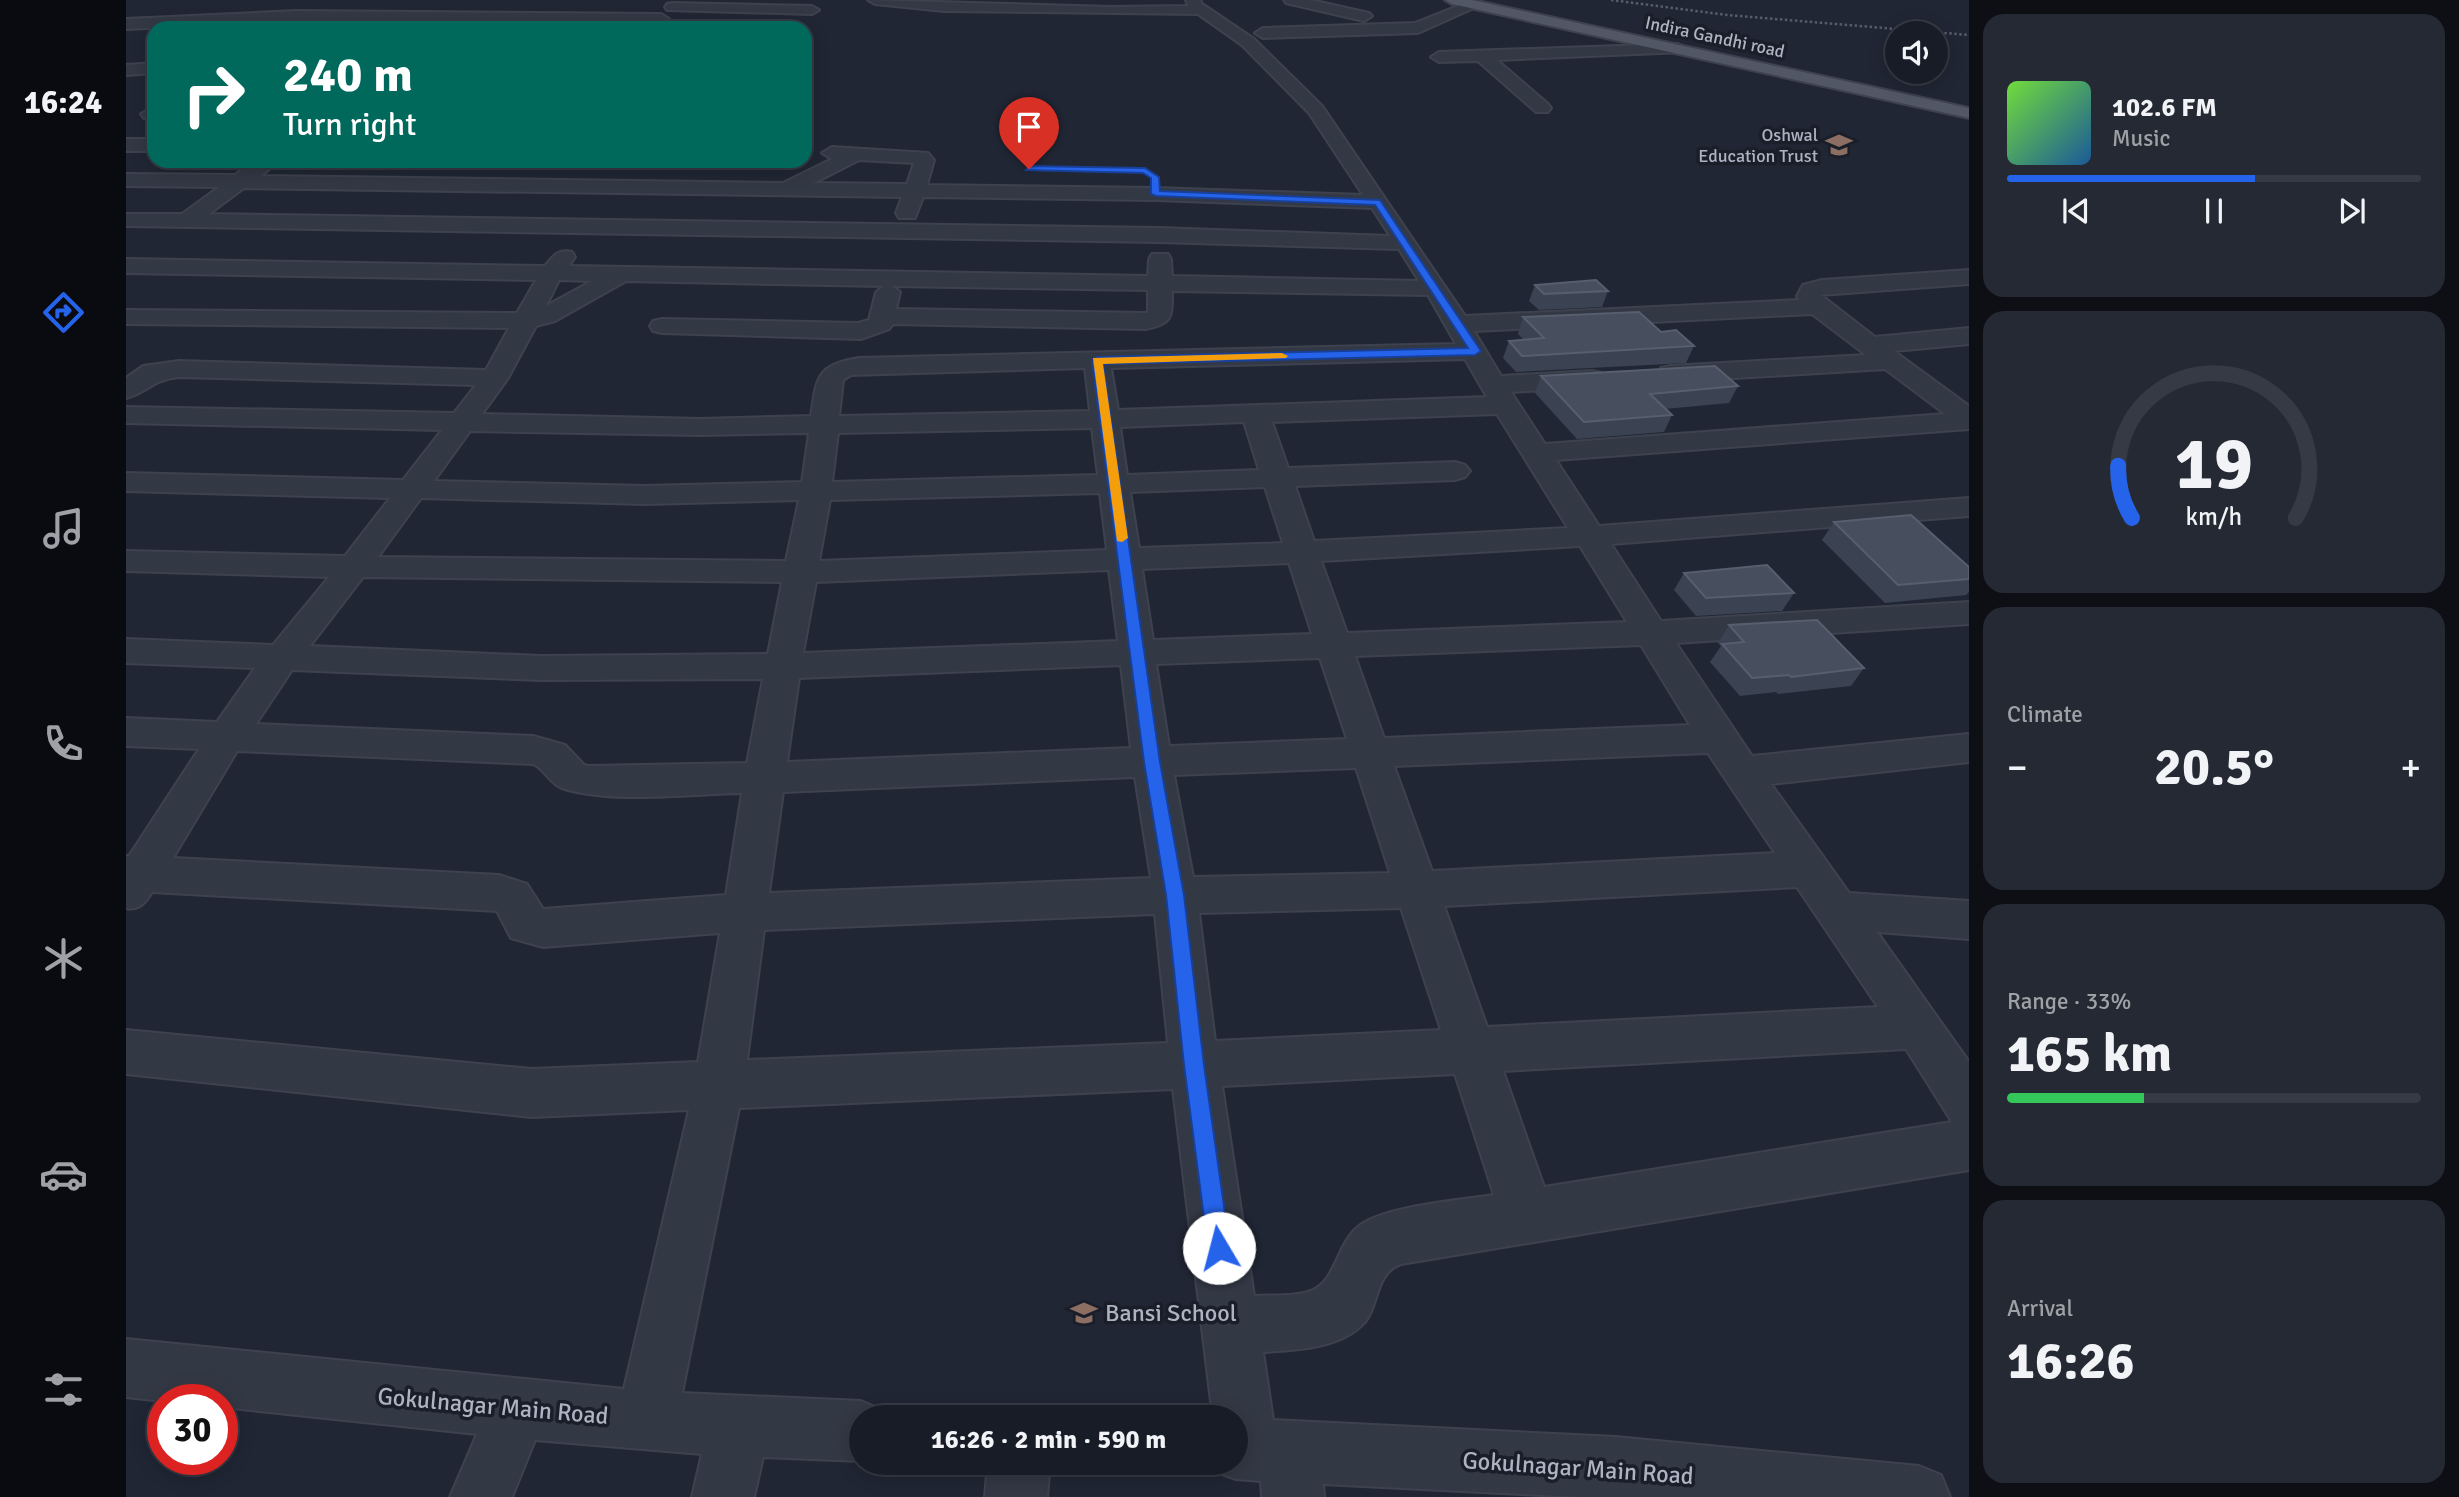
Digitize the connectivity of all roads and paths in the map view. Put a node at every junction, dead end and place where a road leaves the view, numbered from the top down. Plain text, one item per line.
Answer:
1 (323, 0) edge
2 (488, 0) edge
3 (875, 0) edge
4 (1291, 0) edge
5 (1452, 0) edge
6 (1476, 2) edge
7 (911, 3) edge
8 (1197, 5) edge
9 (812, 9) dead end
10 (667, 14) edge
11 (296, 16) junction
12 (464, 17) junction
13 (190, 21) edge
14 (288, 21) edge
15 (458, 21) edge
16 (147, 23) edge
17 (126, 24) edge
18 (1418, 28) junction
19 (1263, 33) dead end
20 (1678, 49) junction
21 (1481, 55) junction
22 (1439, 57) dead end
23 (147, 68) edge
24 (126, 70) edge
25 (1969, 105) edge
26 (1542, 108) dead end
27 (1969, 113) edge
28 (126, 145) edge
29 (147, 145) edge
30 (812, 153) edge
31 (856, 154) junction
32 (258, 168) edge
33 (631, 168) edge
34 (923, 168) junction
35 (949, 168) dead end
36 (126, 180) edge
37 (239, 182) junction
38 (1154, 183) junction
39 (616, 187) junction
40 (785, 190) junction
41 (916, 192) junction
42 (1377, 202) junction
43 (187, 220) junction
44 (130, 222) edge
45 (585, 228) junction
46 (709, 229) junction
47 (903, 230) junction
48 (1159, 235) junction
49 (1405, 243) junction
50 (126, 266) edge
51 (551, 274) junction
52 (621, 275) junction
53 (1969, 277) edge
54 (891, 279) junction
55 (1161, 284) junction
56 (1436, 288) junction
57 (1817, 306) junction
58 (884, 316) junction
59 (126, 317) edge
60 (525, 321) junction
61 (662, 326) dead end
62 (1969, 336) edge
63 (1467, 338) junction
64 (1881, 353) junction
65 (1097, 361) junction
66 (1644, 376) edge
67 (1617, 377) edge
68 (495, 378) junction
69 (126, 390) edge
70 (1499, 395) junction
71 (1965, 413) edge
72 (1255, 414) junction
73 (126, 415) edge
74 (1105, 419) junction
75 (465, 422) junction
76 (825, 423) junction
77 (1539, 453) junction
78 (1455, 471) dead end
79 (1276, 476) junction
80 (126, 482) edge
81 (1115, 484) junction
82 (413, 490) junction
83 (816, 491) junction
84 (1969, 507) edge
85 (1590, 536) junction
86 (1302, 552) junction
87 (1124, 559) junction
88 (126, 561) edge
89 (354, 567) junction
90 (799, 572) junction
91 (1969, 613) edge
92 (1650, 633) junction
93 (1334, 644) junction
94 (126, 651) edge
95 (1137, 651) junction
96 (281, 659) junction
97 (784, 666) junction
98 (126, 732) edge
99 (227, 736) junction
100 (1718, 738) junction
101 (1969, 748) edge
102 (1371, 752) junction
103 (1152, 762) junction
104 (1741, 772) junction
105 (764, 778) junction
106 (1806, 869) junction
107 (131, 881) edge
108 (1417, 890) junction
109 (1175, 895) junction
110 (1836, 910) junction
111 (746, 912) junction
112 (1969, 920) edge
113 (1918, 1027) junction
114 (1471, 1049) junction
115 (126, 1052) edge
116 (1194, 1065) junction
117 (719, 1086) junction
118 (1969, 1105) edge
119 (1969, 1145) edge
120 (1528, 1216) junction
121 (1230, 1327) junction
122 (126, 1368) edge
123 (519, 1406) junction
124 (646, 1421) junction
125 (739, 1425) junction
126 (849, 1430) edge
127 (1266, 1462) edge
128 (1018, 1475) edge
129 (1620, 1483) edge
130 (481, 1497) edge
131 (723, 1497) edge
132 (1016, 1497) edge
133 (1919, 1497) edge

1 - 11 street
2 - 12 street
3 - 7 street
4 - 18 street
5 - 6 main road, Indira Gandhi road
6 - 18 street
6 - 20 main road, Indira Gandhi road
6 - 25 main road, Indira Gandhi road
7 - 8 street
8 - 42 street
9 - 10 street
10 - 12 street
11 - 12 street
11 - 13 street
11 - 14 street
12 - 15 street
16 - 17 street
18 - 19 street
20 - 21 street
20 - 27 main road, Indira Gandhi road
21 - 22 street
21 - 26 street
23 - 24 street
28 - 29 street
30 - 31 street
31 - 34 street
31 - 40 street
32 - 37 street
33 - 39 street
34 - 35 street
34 - 41 street
36 - 37 street
37 - 39 street
37 - 43 street
38 - 41 street
38 - 42 street
38 - 48 street
39 - 40 street
39 - 45 street
40 - 41 street
40 - 46 street
41 - 47 street
42 - 49 street
43 - 44 street
43 - 45 street
45 - 46 street
45 - 51 street
46 - 47 street
46 - 52 street
47 - 48 street
47 - 54 street
48 - 49 street
48 - 55 street
49 - 56 street
50 - 51 street
51 - 52 street
51 - 60 street
52 - 54 street
52 - 60 street
53 - 57 street
54 - 55 street
54 - 58 street
55 - 56 street
55 - 58 street
56 - 63 street
57 - 63 street
57 - 64 street
58 - 61 street
59 - 60 street
60 - 68 street
62 - 64 street
63 - 65 street
63 - 70 street
64 - 66 street
64 - 71 street
65 - 74 street
65 - 76 street
67 - 70 street
68 - 69 street
68 - 75 street
70 - 72 street
70 - 77 street
71 - 77 street
72 - 74 street
72 - 79 street
73 - 75 street
74 - 76 street
74 - 81 street
75 - 76 street
75 - 82 street
76 - 83 street
77 - 85 street
78 - 79 street
79 - 81 street
79 - 86 street
80 - 82 street
81 - 83 street
81 - 87 street
82 - 83 street
82 - 89 street
83 - 90 street
84 - 85 street
85 - 86 street
85 - 92 street
86 - 87 street
86 - 93 street
87 - 90 street
87 - 95 street
88 - 89 street
89 - 90 street
89 - 96 street
90 - 97 street
91 - 92 street
92 - 93 street
92 - 100 street
93 - 95 street
93 - 102 street
94 - 96 street
95 - 97 street
95 - 103 street
96 - 97 street
96 - 99 street
97 - 105 street
98 - 99 street
99 - 105 street
99 - 107 street
100 - 102 street
100 - 104 street
101 - 104 street
102 - 103 street
102 - 108 street
103 - 105 street
103 - 109 street
104 - 106 street
105 - 111 street
106 - 108 street
106 - 110 street
107 - 111 street
108 - 109 street
108 - 114 street
109 - 111 street
109 - 116 street
110 - 112 street
110 - 113 street
111 - 117 street
113 - 114 street
113 - 118 street
114 - 116 street
114 - 120 street
115 - 117 street
116 - 117 street
116 - 121 street
117 - 124 street
119 - 120 street
120 - 121 street
121 - 127 street
122 - 123 street, Gokulnagar Main Road
123 - 124 street, Gokulnagar Main Road
123 - 130 street
124 - 125 street, Gokulnagar Main Road
125 - 126 street, Gokulnagar Main Road
125 - 131 street
127 - 129 street, Gokulnagar Main Road
128 - 132 street
129 - 133 street, Gokulnagar Main Road

